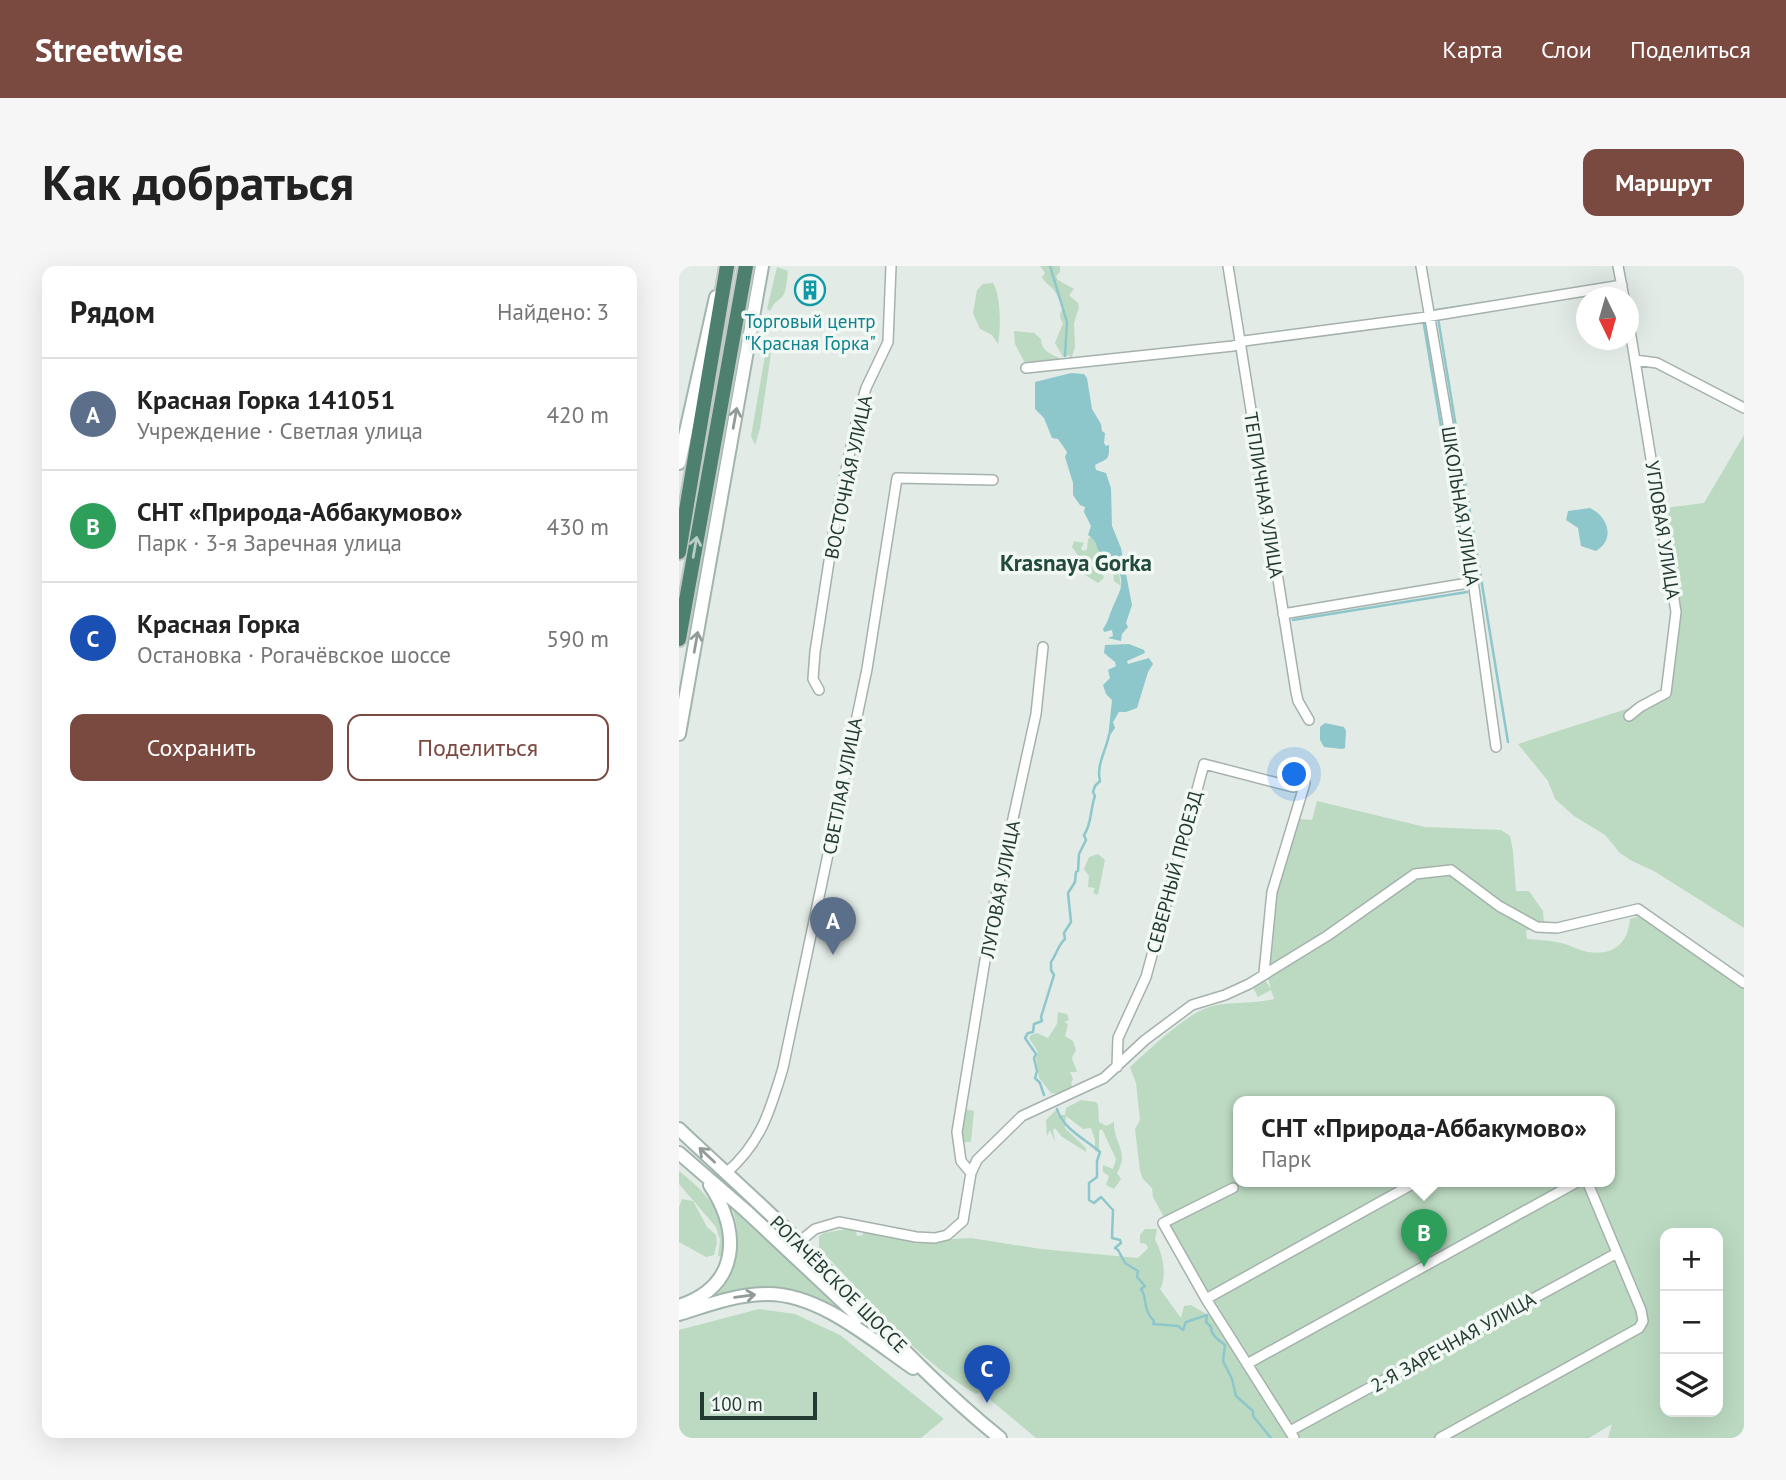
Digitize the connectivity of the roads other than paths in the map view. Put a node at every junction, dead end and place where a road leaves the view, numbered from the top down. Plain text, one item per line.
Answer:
1 (726, 266) edge
2 (745, 266) edge
3 (762, 266) edge
4 (891, 266) edge
5 (1229, 266) edge
6 (1422, 266) edge
7 (1618, 266) edge
8 (1622, 285) joint
9 (1430, 315) junction
10 (1239, 343) junction
11 (1633, 350) edge
12 (1635, 360) junction
13 (1026, 368) dead end
14 (1744, 408) edge
15 (679, 463) edge
16 (993, 480) dead end
17 (679, 552) edge
18 (1474, 582) junction
19 (1283, 614) junction
20 (679, 639) edge
21 (1043, 647) dead end
22 (819, 690) dead end
23 (1629, 716) dead end
24 (1309, 720) dead end
25 (679, 734) edge
26 (1496, 747) dead end
27 (1305, 783) dead end
28 (1293, 787) dead end
29 (1264, 973) junction
30 (1744, 983) edge
31 (1117, 1067) junction
32 (679, 1129) edge
33 (679, 1153) edge
34 (702, 1173) junction
35 (726, 1173) junction
36 (971, 1173) junction
37 (1406, 1187) edge
38 (1568, 1187) edge
39 (1590, 1187) edge
40 (1233, 1188) dead end
41 (799, 1242) junction
42 (1617, 1252) junction
43 (1206, 1299) junction
44 (679, 1306) edge
45 (679, 1314) edge
46 (1247, 1364) junction
47 (913, 1368) junction
48 (964, 1409) junction
49 (1292, 1434) edge
50 (1000, 1438) edge
51 (1440, 1438) edge

1 - 15 main road
1 - 17 highway
20 -> 2 highway
25 -> 3 main road
4 - 22 street, ВОСТОЧНАЯ УЛИЦА
5 - 10 street, ТЕПЛИЧНАЯ УЛИЦА
6 - 9 street, ШКОЛЬНАЯ УЛИЦА
7 - 8 street
8 - 9 street
9 - 10 street
9 - 18 street, ШКОЛЬНАЯ УЛИЦА
10 - 13 street
10 - 19 street, ТЕПЛИЧНАЯ УЛИЦА
11 - 12 street, УГЛОВАЯ УЛИЦА
12 - 14 street
12 - 23 street, УГЛОВАЯ УЛИЦА
16 - 35 street, СВЕТЛАЯ УЛИЦА
18 - 19 street
18 - 26 street, ШКОЛЬНАЯ УЛИЦА
19 - 24 street, ТЕПЛИЧНАЯ УЛИЦА
21 - 36 street, ЛУГОВАЯ УЛИЦА
27 - 29 street
28 - 31 street, СЕВЕРНЫЙ ПРОЕЗД
29 - 30 street
29 - 31 street
31 - 36 street
35 -> 32 main road, РОГАЧЁВСКОЕ ШОССЕ
33 - 34 main road
34 - 44 main road
34 - 47 main road
35 - 41 main road, РОГАЧЁВСКОЕ ШОССЕ
36 - 41 street
37 - 43 street
38 - 46 street
39 - 42 street
40 - 43 street
41 - 48 main road, РОГАЧЁВСКОЕ ШОССЕ
42 - 49 street, 2-Я ЗАРЕЧНАЯ УЛИЦА
42 - 51 street
43 - 46 street
45 -> 47 main road
46 - 49 street
47 - 48 main road
48 - 50 main road, РОГАЧЁВСКОЕ ШОССЕ

